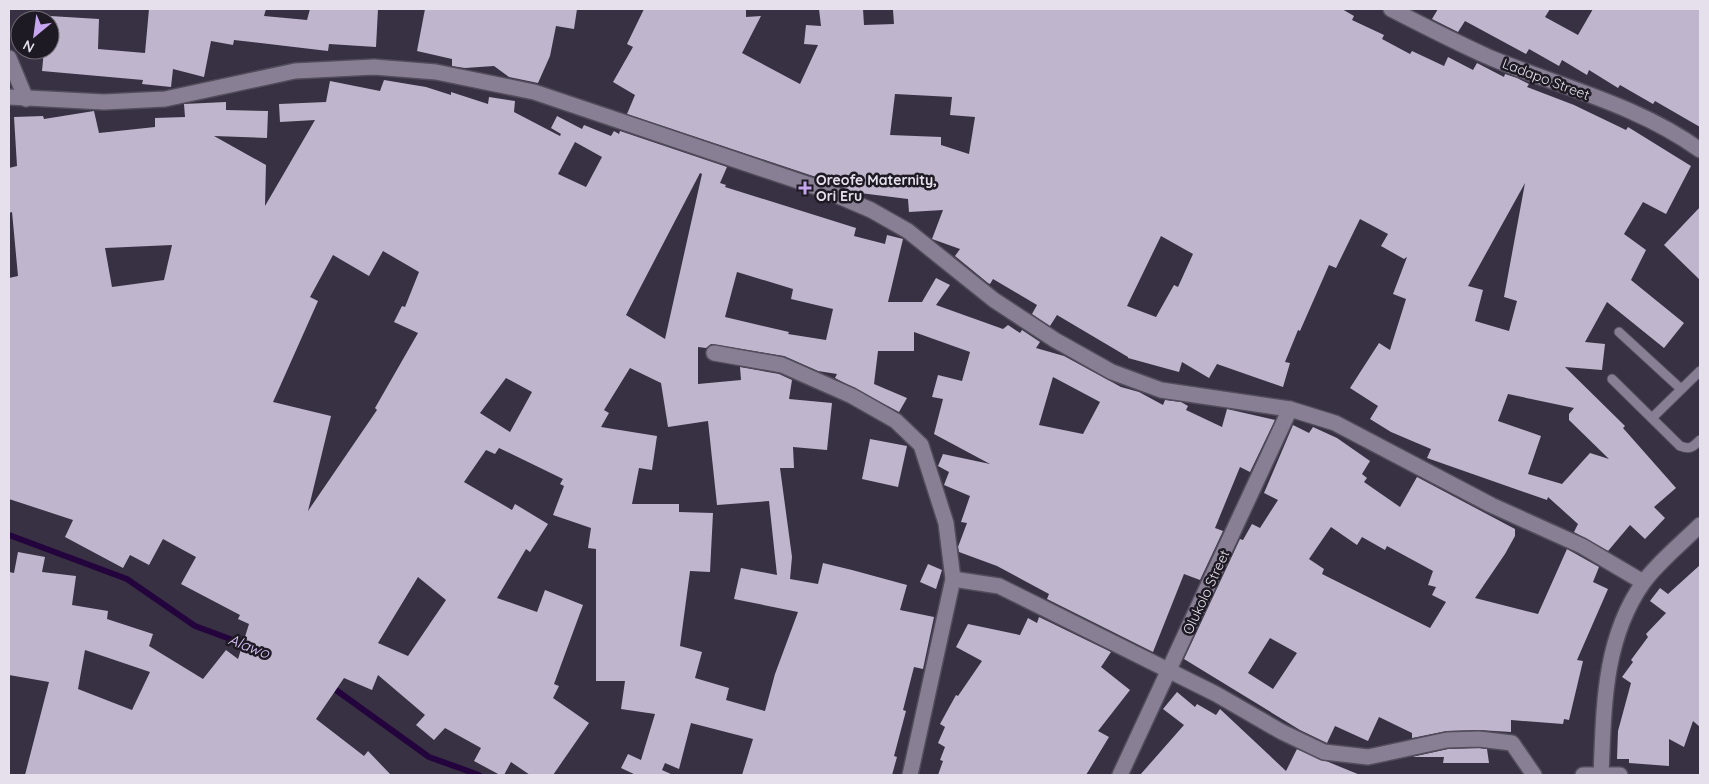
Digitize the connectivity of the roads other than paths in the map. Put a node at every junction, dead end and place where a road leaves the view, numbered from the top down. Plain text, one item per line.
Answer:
1 (1391, 9) edge
2 (9, 58) edge
3 (9, 97) edge
4 (26, 99) junction
5 (1700, 150) edge
6 (1619, 332) dead end
7 (714, 352) dead end
8 (1700, 371) edge
9 (1612, 379) dead end
10 (1681, 389) junction
11 (1290, 409) junction
12 (1652, 418) junction
13 (1700, 440) edge
14 (1700, 525) edge
15 (953, 579) junction
16 (1643, 582) junction
17 (1169, 672) junction
18 (1601, 774) edge
19 (910, 775) edge
20 (1120, 775) edge
21 (1534, 775) edge
22 (1582, 775) edge
23 (1620, 775) edge

1 - 5 street, Ladapo Street
2 - 4 street
3 - 4 street
4 - 11 street
6 - 10 lane
7 - 15 street
8 - 10 lane
9 - 12 lane
10 - 12 lane
11 - 16 street
11 - 17 street, Olukolo Street
12 - 13 lane
14 - 16 street
15 - 17 street
15 - 19 street
16 - 18 street
17 - 20 street, Olukolo Street
17 - 21 street
18 - 22 street
18 - 23 street

